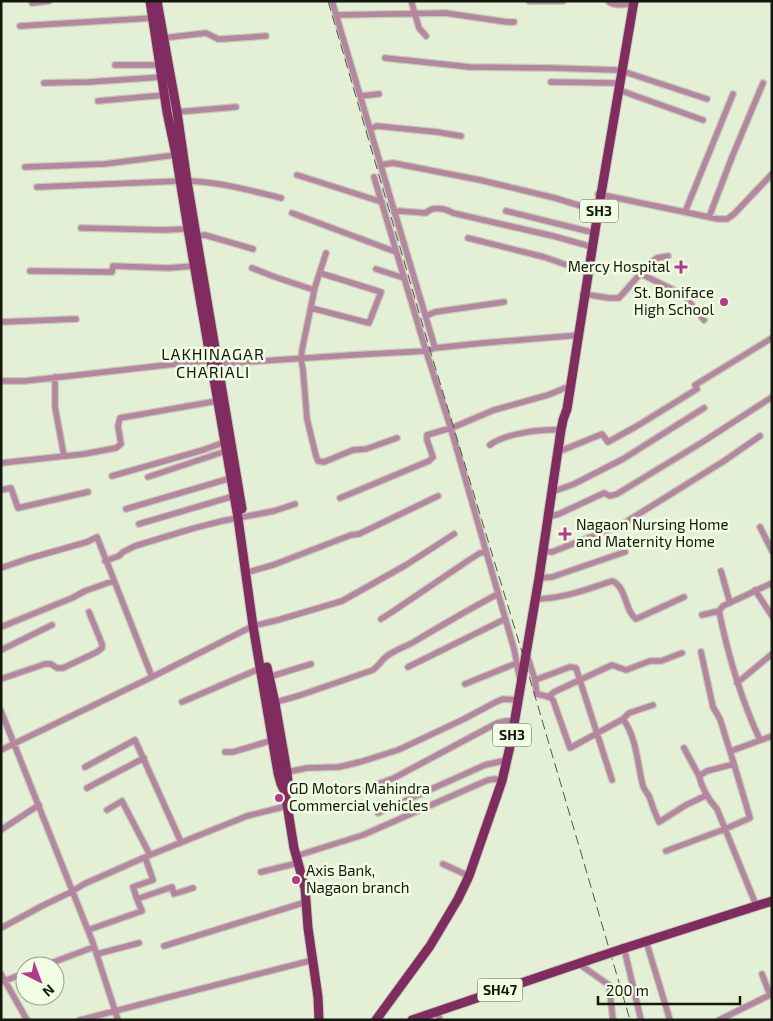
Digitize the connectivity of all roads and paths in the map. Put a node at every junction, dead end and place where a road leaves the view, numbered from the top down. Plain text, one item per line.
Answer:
1 (49, 1) edge
2 (150, 1) edge
3 (157, 1) edge
4 (332, 1) edge
5 (412, 1) edge
6 (529, 1) edge
7 (563, 1) edge
8 (608, 1) edge
9 (630, 2) edge
10 (32, 3) dead end
11 (416, 14) junction
12 (336, 15) junction
13 (153, 18) junction
14 (514, 22) dead end
15 (20, 26) dead end
16 (266, 36) dead end
17 (426, 36) dead end
18 (163, 38) junction
19 (385, 58) dead end
20 (160, 64) junction
21 (115, 66) dead end
22 (619, 71) junction
23 (162, 77) junction
24 (552, 82) dead end
25 (44, 83) dead end
26 (762, 83) dead end
27 (617, 86) junction
28 (379, 94) dead end
29 (733, 94) dead end
30 (165, 95) junction
31 (360, 96) junction
32 (706, 99) dead end
33 (98, 101) dead end
34 (236, 107) dead end
35 (176, 112) junction
36 (703, 120) dead end
37 (370, 129) junction
38 (461, 136) dead end
39 (176, 155) junction
40 (380, 165) junction
41 (25, 167) dead end
42 (297, 174) dead end
43 (772, 174) edge
44 (374, 177) dead end
45 (184, 181) junction
46 (37, 187) dead end
47 (599, 194) junction
48 (282, 198) dead end
49 (382, 202) junction
50 (594, 210) junction
51 (506, 211) dead end
52 (394, 212) junction
53 (685, 212) junction
54 (292, 213) dead end
55 (709, 217) junction
56 (81, 228) dead end
57 (188, 229) junction
58 (591, 232) junction
59 (196, 236) junction
60 (468, 238) dead end
61 (589, 246) junction
62 (253, 249) dead end
63 (396, 252) junction
64 (326, 253) dead end
65 (668, 256) dead end
66 (194, 266) junction
67 (252, 268) dead end
68 (376, 269) dead end
69 (30, 271) dead end
70 (584, 271) junction
71 (320, 273) junction
72 (639, 273) junction
73 (404, 278) junction
74 (314, 290) junction
75 (583, 294) junction
76 (504, 302) dead end
77 (311, 308) junction
78 (426, 316) junction
79 (76, 319) dead end
80 (704, 320) dead end
81 (1, 322) edge
82 (577, 335) junction
83 (772, 338) edge
84 (435, 348) junction
85 (426, 351) junction
86 (301, 359) junction
87 (213, 363) junction
88 (55, 377) junction
89 (1, 381) edge
90 (565, 388) junction
91 (772, 397) edge
92 (217, 401) junction
93 (704, 408) dead end
94 (563, 420) junction
95 (450, 428) junction
96 (561, 430) junction
97 (760, 436) dead end
98 (397, 438) dead end
99 (490, 445) dead end
100 (225, 447) junction
101 (558, 452) junction
102 (64, 456) junction
103 (1, 463) edge
104 (112, 476) dead end
105 (148, 476) dead end
106 (231, 478) junction
107 (1, 490) edge
108 (88, 492) dead end
109 (552, 492) junction
110 (234, 496) junction
111 (438, 496) dead end
112 (340, 498) dead end
113 (295, 504) dead end
114 (126, 509) dead end
115 (240, 517) junction
116 (548, 517) junction
117 (139, 524) dead end
118 (760, 527) dead end
119 (454, 534) dead end
120 (772, 550) edge
121 (543, 551) junction
122 (486, 552) junction
123 (625, 552) dead end
124 (106, 561) junction
125 (1, 568) edge
126 (252, 571) junction
127 (721, 571) dead end
128 (539, 578) junction
129 (113, 581) junction
130 (772, 582) edge
131 (755, 590) junction
132 (498, 594) junction
133 (684, 597) dead end
134 (536, 599) junction
135 (730, 602) junction
136 (719, 611) junction
137 (89, 612) dead end
138 (702, 615) dead end
139 (772, 616) edge
140 (381, 619) dead end
141 (505, 619) junction
142 (52, 625) dead end
143 (256, 625) junction
144 (1, 627) edge
145 (1, 650) edge
146 (701, 652) dead end
147 (526, 653) junction
148 (682, 653) dead end
149 (772, 654) edge
150 (517, 663) junction
151 (311, 664) dead end
152 (408, 667) dead end
153 (262, 668) junction
154 (152, 677) junction
155 (269, 677) junction
156 (1, 679) edge
157 (535, 680) junction
158 (580, 680) junction
159 (737, 682) junction
160 (465, 684) dead end
161 (520, 684) junction
162 (548, 697) junction
163 (518, 700) junction
164 (182, 702) dead end
165 (271, 703) junction
166 (653, 705) dead end
167 (1, 711) edge
168 (623, 719) junction
169 (514, 720) junction
170 (598, 733) junction
171 (772, 736) edge
172 (273, 740) junction
173 (760, 740) junction
174 (14, 744) junction
175 (684, 748) dead end
176 (1, 750) edge
177 (730, 751) junction
178 (225, 752) dead end
179 (144, 758) junction
180 (507, 760) junction
181 (734, 764) junction
182 (85, 767) dead end
183 (287, 772) junction
184 (699, 776) junction
185 (502, 780) junction
186 (612, 780) dead end
187 (87, 788) dead end
188 (365, 789) dead end
189 (285, 792) junction
190 (707, 795) junction
191 (39, 805) junction
192 (288, 806) junction
193 (107, 810) dead end
194 (378, 813) dead end
195 (725, 829) junction
196 (1, 830) edge
197 (181, 842) junction
198 (666, 851) dead end
199 (148, 856) junction
200 (297, 860) junction
201 (443, 864) dead end
202 (261, 872) dead end
203 (469, 876) junction
204 (193, 888) dead end
205 (73, 891) junction
206 (137, 898) junction
207 (772, 901) edge
208 (306, 902) junction
209 (756, 905) junction
210 (1, 928) edge
211 (88, 930) junction
212 (646, 941) junction
213 (139, 943) dead end
214 (164, 946) dead end
215 (94, 947) junction
216 (623, 948) junction
217 (97, 954) junction
218 (65, 958) edge
219 (313, 960) junction
220 (579, 964) junction
221 (1, 974) edge
222 (762, 974) dead end
223 (15, 977) edge
224 (3, 981) edge
225 (771, 994) edge
226 (116, 1010) junction
227 (439, 1016) edge
228 (27, 1020) edge
229 (80, 1020) edge
230 (118, 1020) edge
231 (319, 1020) edge
232 (376, 1020) edge
233 (412, 1020) edge
234 (613, 1020) edge
235 (641, 1020) edge
236 (670, 1020) edge
237 (719, 1020) edge

1 - 10 street
2 - 13 main road
3 - 18 main road
4 - 12 street
5 - 11 street
6 - 7 street
8 - 9 street
9 - 22 main road, SH3
11 - 12 street
11 - 14 street
11 - 17 street
12 - 31 street
13 - 15 street
13 - 20 main road
16 - 18 street
18 - 35 main road
19 - 22 street
20 - 21 street
20 - 23 main road
22 - 27 main road, SH3
22 - 32 street
23 - 25 street
23 - 30 main road
24 - 27 street
26 - 55 street
27 - 36 street
27 - 47 main road, SH3
28 - 31 street
29 - 53 street
30 - 33 street
30 - 39 main road
31 - 37 street
34 - 35 street
35 - 45 main road
37 - 38 street
37 - 40 street
39 - 41 street
39 - 45 main road
40 - 50 street
40 - 52 street
42 - 49 street
43 - 55 street
44 - 49 street
45 - 46 street
45 - 48 street
45 - 57 main road
45 - 59 main road
47 - 50 main road, SH3
47 - 53 street
47 - 75 main road, SH3
49 - 63 street
50 - 58 main road, SH3
51 - 58 street
52 - 61 street
52 - 78 street
53 - 55 street
54 - 63 street
56 - 57 street
57 - 66 main road
58 - 61 main road, SH3
59 - 62 street
59 - 87 main road
60 - 70 street
61 - 70 main road, SH3
63 - 73 street
64 - 71 street
65 - 72 street
66 - 69 street
66 - 87 main road
67 - 74 street
68 - 73 street
70 - 75 main road, SH3
71 - 74 street
71 - 77 street
72 - 75 street
72 - 80 street
73 - 85 street
74 - 77 street
75 - 82 main road, SH3
76 - 78 street
77 - 86 street
78 - 84 street
79 - 81 street
82 - 84 street
82 - 90 main road, SH3
82 - 94 main road, SH3
83 - 101 street
84 - 85 street
85 - 86 street
85 - 95 street
86 - 87 street
86 - 98 street
87 - 88 street
87 - 92 main road
87 - 115 main road
88 - 89 street
88 - 102 street
90 - 94 main road, SH3
90 - 95 street
91 - 116 street
92 - 100 main road
92 - 102 street
93 - 109 street
94 - 96 main road, SH3
95 - 112 street
95 - 122 street
96 - 99 street
96 - 101 main road, SH3
97 - 121 street
100 - 104 street
100 - 105 street
100 - 106 main road
101 - 109 main road, SH3
102 - 103 street
106 - 110 main road
106 - 114 street
107 - 108 street
109 - 116 main road, SH3
110 - 115 main road
110 - 117 street
111 - 126 street
113 - 115 street
115 - 124 street
115 - 126 main road
115 - 143 main road
116 - 121 main road, SH3
118 - 120 street
119 - 143 street
121 - 128 main road, SH3
122 - 132 street
122 - 140 street
123 - 128 street
124 - 125 street
124 - 129 street
126 - 143 main road
127 - 135 street
128 - 134 main road, SH3
129 - 144 street
129 - 154 street
130 - 131 street
131 - 135 street
131 - 139 street
132 - 141 street
132 - 165 street
133 - 134 street
134 - 147 main road, SH3
135 - 136 street
136 - 138 street
136 - 159 street
137 - 156 street
141 - 150 street
141 - 152 street
142 - 145 street
143 - 153 main road
143 - 154 street
143 - 155 main road
146 - 177 street
147 - 157 street
147 - 161 main road, SH3
148 - 158 street
149 - 159 street
150 - 160 street
150 - 161 street
151 - 155 street
153 - 164 street
153 - 165 main road
154 - 174 street
155 - 165 main road
157 - 158 street
157 - 162 street
158 - 162 street
158 - 170 street
159 - 173 street
161 - 163 main road, SH3
162 - 170 street
163 - 169 main road, SH3
163 - 183 street
165 - 172 main road
165 - 183 main road
166 - 168 street
167 - 174 street
168 - 170 street
168 - 190 street
169 - 180 main road, SH3
169 - 188 street
170 - 186 street
171 - 173 street
172 - 178 street
172 - 189 main road
173 - 177 street
174 - 176 street
174 - 191 street
175 - 184 street
177 - 181 street
179 - 182 street
179 - 187 street
179 - 197 street
180 - 185 main road, SH3
180 - 194 street
181 - 184 street
181 - 195 street
183 - 189 main road
184 - 190 street
185 - 200 street
185 - 203 main road, SH3
189 - 192 main road
190 - 195 street
191 - 196 street
191 - 205 street
192 - 197 street
192 - 200 main road
193 - 199 street
195 - 198 street
195 - 209 street
197 - 199 street
199 - 205 street
199 - 206 street
200 - 202 street
200 - 208 main road
201 - 203 street
203 - 232 main road, SH3
204 - 206 street
205 - 210 street
205 - 211 street
206 - 211 street
207 - 209 main road, SH47
208 - 214 street
208 - 219 main road
209 - 212 main road, SH47
211 - 215 street
212 - 216 main road, SH47
212 - 236 street
213 - 217 street
215 - 217 street
215 - 218 street
216 - 220 main road, SH47, bridge
216 - 235 street
217 - 226 street
219 - 226 street
219 - 231 main road
220 - 227 main road, SH47
220 - 234 street
221 - 224 street
222 - 225 street
223 - 224 street
224 - 228 street
225 - 237 street
226 - 229 street
226 - 230 street
227 - 233 main road, SH47

